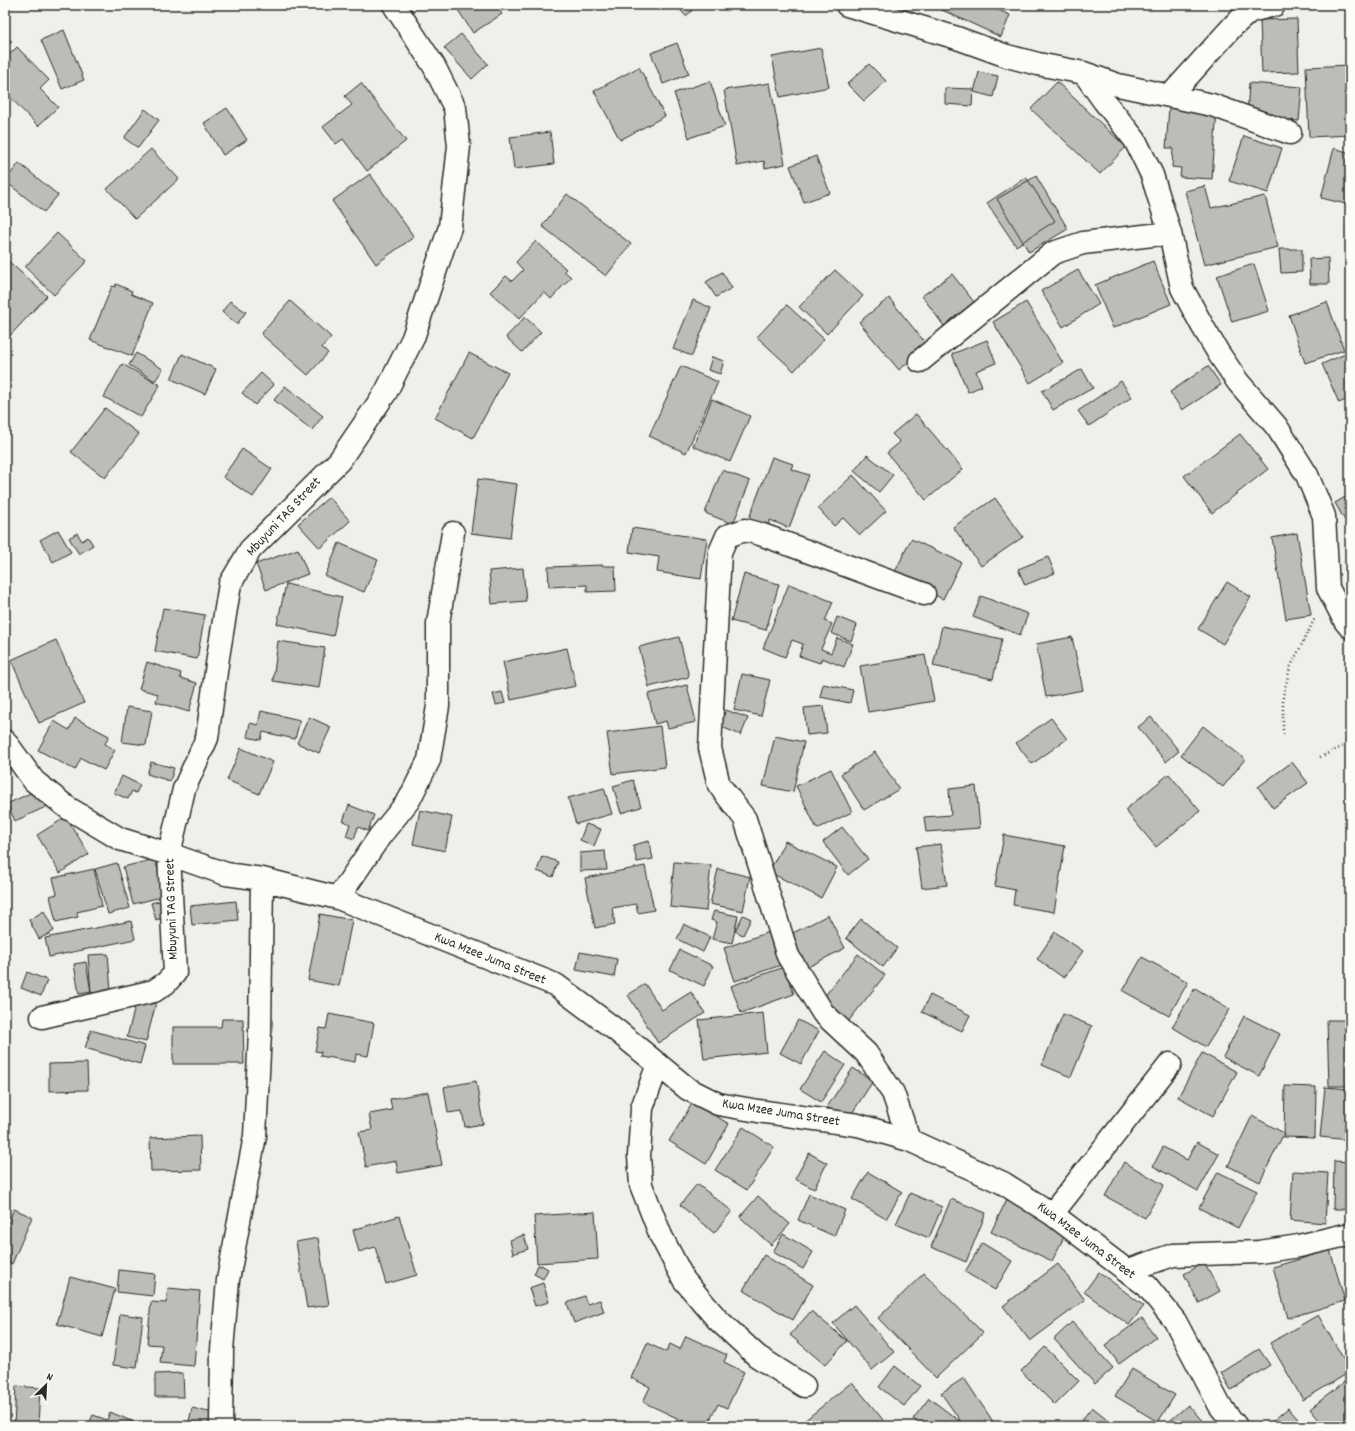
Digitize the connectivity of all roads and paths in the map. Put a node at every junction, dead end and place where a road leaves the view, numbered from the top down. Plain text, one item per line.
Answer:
1 (394, 5) edge
2 (847, 5) edge
3 (1274, 5) edge
4 (1084, 74) junction
5 (1170, 96) junction
6 (1290, 133) dead end
7 (1170, 232) junction
8 (920, 361) dead end
9 (452, 533) dead end
10 (1328, 588) junction
11 (924, 594) dead end
12 (1350, 628) edge
13 (1283, 734) dead end
14 (5, 741) edge
15 (1350, 743) edge
16 (1320, 757) dead end
17 (169, 854) junction
18 (262, 879) junction
19 (338, 898) junction
20 (42, 1017) dead end
21 (658, 1064) junction
22 (1170, 1064) dead end
23 (908, 1140) junction
24 (1052, 1214) junction
25 (1350, 1234) edge
26 (1126, 1270) junction
27 (804, 1386) dead end
28 (221, 1426) edge
29 (1236, 1426) edge

1 - 17 street, Mbuyuni TAG Street
2 - 4 street
3 - 5 street
4 - 5 street
4 - 7 street
5 - 6 street
7 - 8 street
7 - 10 street
9 - 19 street
10 - 12 street
10 - 13 path
11 - 23 street
14 - 17 street, Kwa Mzee Juma Street
15 - 16 path
17 - 18 street, Kwa Mzee Juma Street
17 - 20 street, Mbuyuni TAG Street
18 - 19 street, Kwa Mzee Juma Street
18 - 28 street
19 - 21 street, Kwa Mzee Juma Street
21 - 23 street, Kwa Mzee Juma Street
21 - 27 street
22 - 24 street
23 - 24 street, Kwa Mzee Juma Street
24 - 26 street, Kwa Mzee Juma Street
25 - 26 street
26 - 29 street, Kwa Mzee Juma Street

